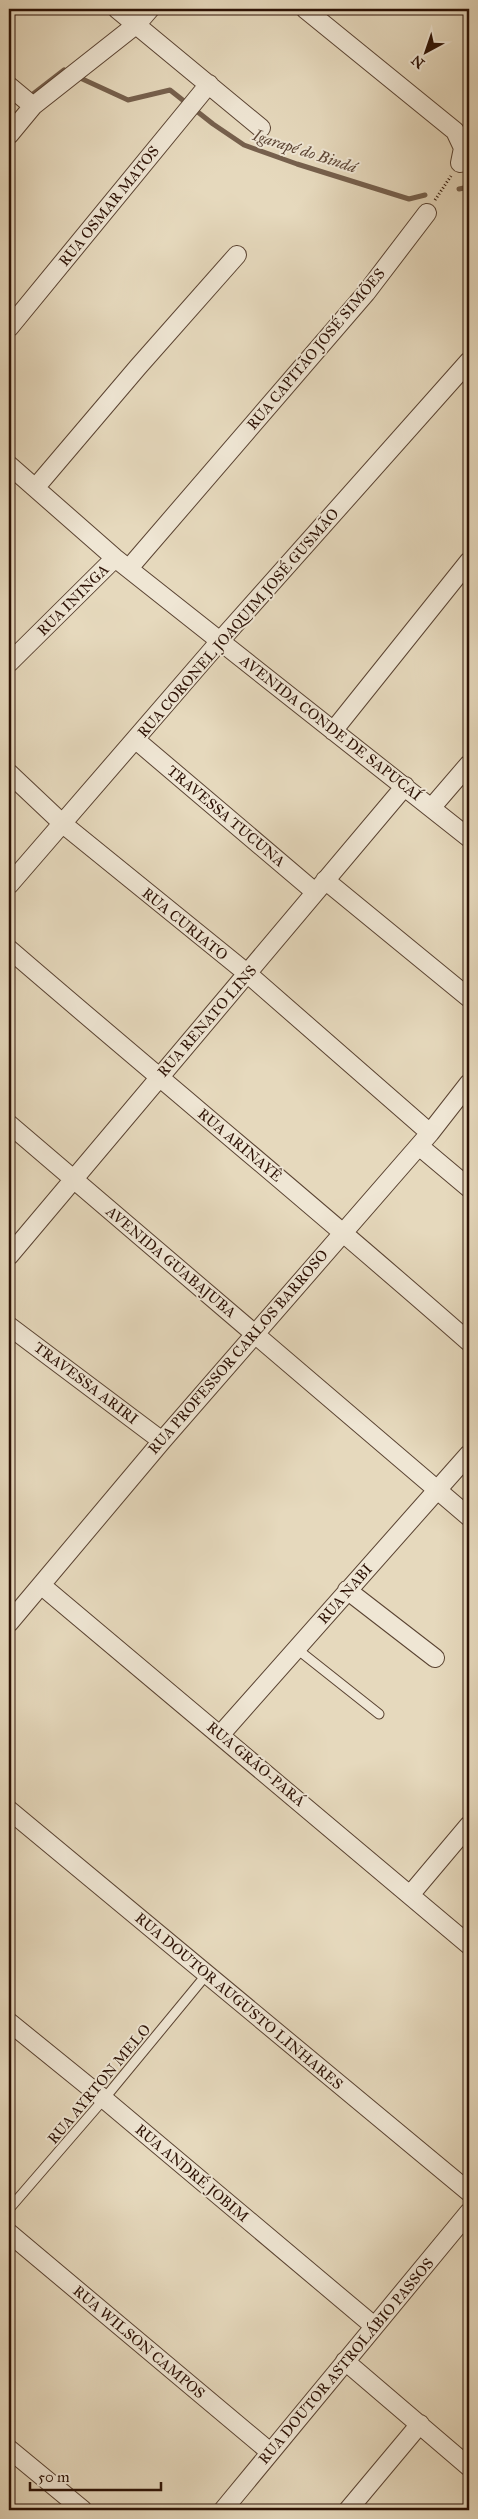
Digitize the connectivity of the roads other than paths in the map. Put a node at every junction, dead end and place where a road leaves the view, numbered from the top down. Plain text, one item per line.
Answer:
1 (117, 9) edge
2 (150, 9) edge
3 (306, 9) edge
4 (137, 24) junction
5 (208, 85) junction
6 (9, 86) edge
7 (33, 106) junction
8 (261, 128) dead end
9 (9, 135) edge
10 (460, 163) road end
11 (427, 213) road end
12 (237, 256) dead end
13 (9, 328) edge
14 (469, 361) edge
15 (11, 471) edge
16 (36, 487) junction
17 (469, 561) edge
18 (123, 562) junction
19 (220, 642) junction
20 (9, 664) edge
21 (333, 731) junction
22 (136, 740) junction
23 (469, 764) edge
24 (9, 773) edge
25 (405, 786) junction
26 (432, 807) junction
27 (63, 824) junction
28 (469, 838) edge
29 (9, 886) edge
30 (320, 886) junction
31 (9, 949) edge
32 (248, 974) junction
33 (469, 998) edge
34 (158, 1078) junction
35 (469, 1083) edge
36 (9, 1124) edge
37 (424, 1139) junction
38 (74, 1179) junction
39 (469, 1188) edge
40 (343, 1231) junction
41 (9, 1256) edge
42 (9, 1326) edge
43 (255, 1334) junction
44 (469, 1342) edge
45 (162, 1441) junction
46 (469, 1454) edge
47 (437, 1490) junction
48 (469, 1517) edge
49 (41, 1585) junction
50 (347, 1590) junction
51 (9, 1623) edge
52 (297, 1649) junction
53 (435, 1658) dead end
54 (379, 1714) dead end
55 (221, 1734) junction
56 (9, 1810) edge
57 (469, 1825) edge
58 (410, 1895) junction
59 (469, 1945) edge
60 (207, 1974) junction
61 (9, 2022) edge
62 (104, 2099) junction
63 (469, 2192) edge
64 (9, 2209) edge
65 (469, 2212) edge
66 (9, 2233) edge
67 (374, 2326) junction
68 (345, 2361) junction
69 (420, 2424) junction
70 (9, 2449) edge
71 (270, 2452) junction
72 (469, 2467) edge
73 (83, 2510) edge
74 (223, 2510) edge
75 (348, 2510) edge

1 - 4 street
2 - 4 street
3 - 10 street
4 - 5 street
4 - 7 street
5 - 8 street
5 - 13 street, RUA OSMAR MATOS
6 - 7 street
7 - 9 street
11 - 18 street, RUA CAPITÃO JOSÉ SIMÕES
12 - 16 street
14 - 19 street, RUA CORONEL JOAQUIM JOSÉ GUSMÃO
15 - 16 street, AVENIDA CONDE DE SAPUCAÍ
16 - 18 street, AVENIDA CONDE DE SAPUCAÍ
17 - 21 street
18 - 19 street, AVENIDA CONDE DE SAPUCAÍ
18 - 20 street, RUA ININGA
19 - 21 street, AVENIDA CONDE DE SAPUCAÍ
19 - 22 street, RUA CORONEL JOAQUIM JOSÉ GUSMÃO
21 - 25 street, AVENIDA CONDE DE SAPUCAÍ
22 - 27 street, RUA CORONEL JOAQUIM JOSÉ GUSMÃO
22 - 30 street, TRAVESSA TUCUNA
23 - 26 street
24 - 27 street, RUA CURIATO
25 - 26 street, AVENIDA CONDE DE SAPUCAÍ
25 - 30 street, RUA RENATO LINS
26 - 28 street, AVENIDA CONDE DE SAPUCAÍ
27 - 29 street, RUA CORONEL JOAQUIM JOSÉ GUSMÃO
27 - 32 street, RUA CURIATO
30 - 32 street, RUA RENATO LINS
30 - 33 street, TRAVESSA TUCUNA
31 - 34 street, RUA ARINAYÊ
32 - 34 street, RUA RENATO LINS
32 - 37 street, RUA CURIATO
34 - 38 street, RUA RENATO LINS
34 - 40 street, RUA ARINAYÊ
35 - 37 street, RUA PROFESSOR CARLOS BARROSO
36 - 38 street, AVENIDA GUABAJUBA
37 - 39 street, RUA CURIATO
37 - 40 street, RUA PROFESSOR CARLOS BARROSO
38 - 41 street, RUA RENATO LINS
38 - 43 street, AVENIDA GUABAJUBA
40 - 43 street, RUA PROFESSOR CARLOS BARROSO
40 - 44 street, RUA ARINAYÊ
42 - 45 street, TRAVESSA ARIRI
43 - 45 street, RUA PROFESSOR CARLOS BARROSO
43 - 47 street, AVENIDA GUABAJUBA
45 - 49 street, RUA PROFESSOR CARLOS BARROSO
46 - 47 street, RUA NABI
47 - 48 street, AVENIDA GUABAJUBA
47 - 50 street, RUA NABI
49 - 51 street, RUA PROFESSOR CARLOS BARROSO
49 - 55 street, RUA GRÃO-PARÁ
50 - 52 street, RUA NABI
50 - 53 street
52 - 54 lane
52 - 55 street, RUA NABI
55 - 58 street, RUA GRÃO-PARÁ
56 - 60 street, RUA DOUTOR AUGUSTO LINHARES
57 - 58 street
58 - 59 street, RUA GRÃO-PARÁ
60 - 62 lane, RUA AYRTON MELO
60 - 63 street, RUA DOUTOR AUGUSTO LINHARES
61 - 62 street, RUA ANDRÉ JOBIM
62 - 64 lane, RUA AYRTON MELO
62 - 67 street, RUA ANDRÉ JOBIM
65 - 67 street, RUA DOUTOR ASTROLÁBIO PASSOS
66 - 71 street, RUA WILSON CAMPOS
67 - 68 street, RUA DOUTOR ASTROLÁBIO PASSOS
68 - 69 street
68 - 71 street, RUA DOUTOR ASTROLÁBIO PASSOS
69 - 72 street
69 - 75 street
70 - 73 street
71 - 74 street, RUA DOUTOR ASTROLÁBIO PASSOS

